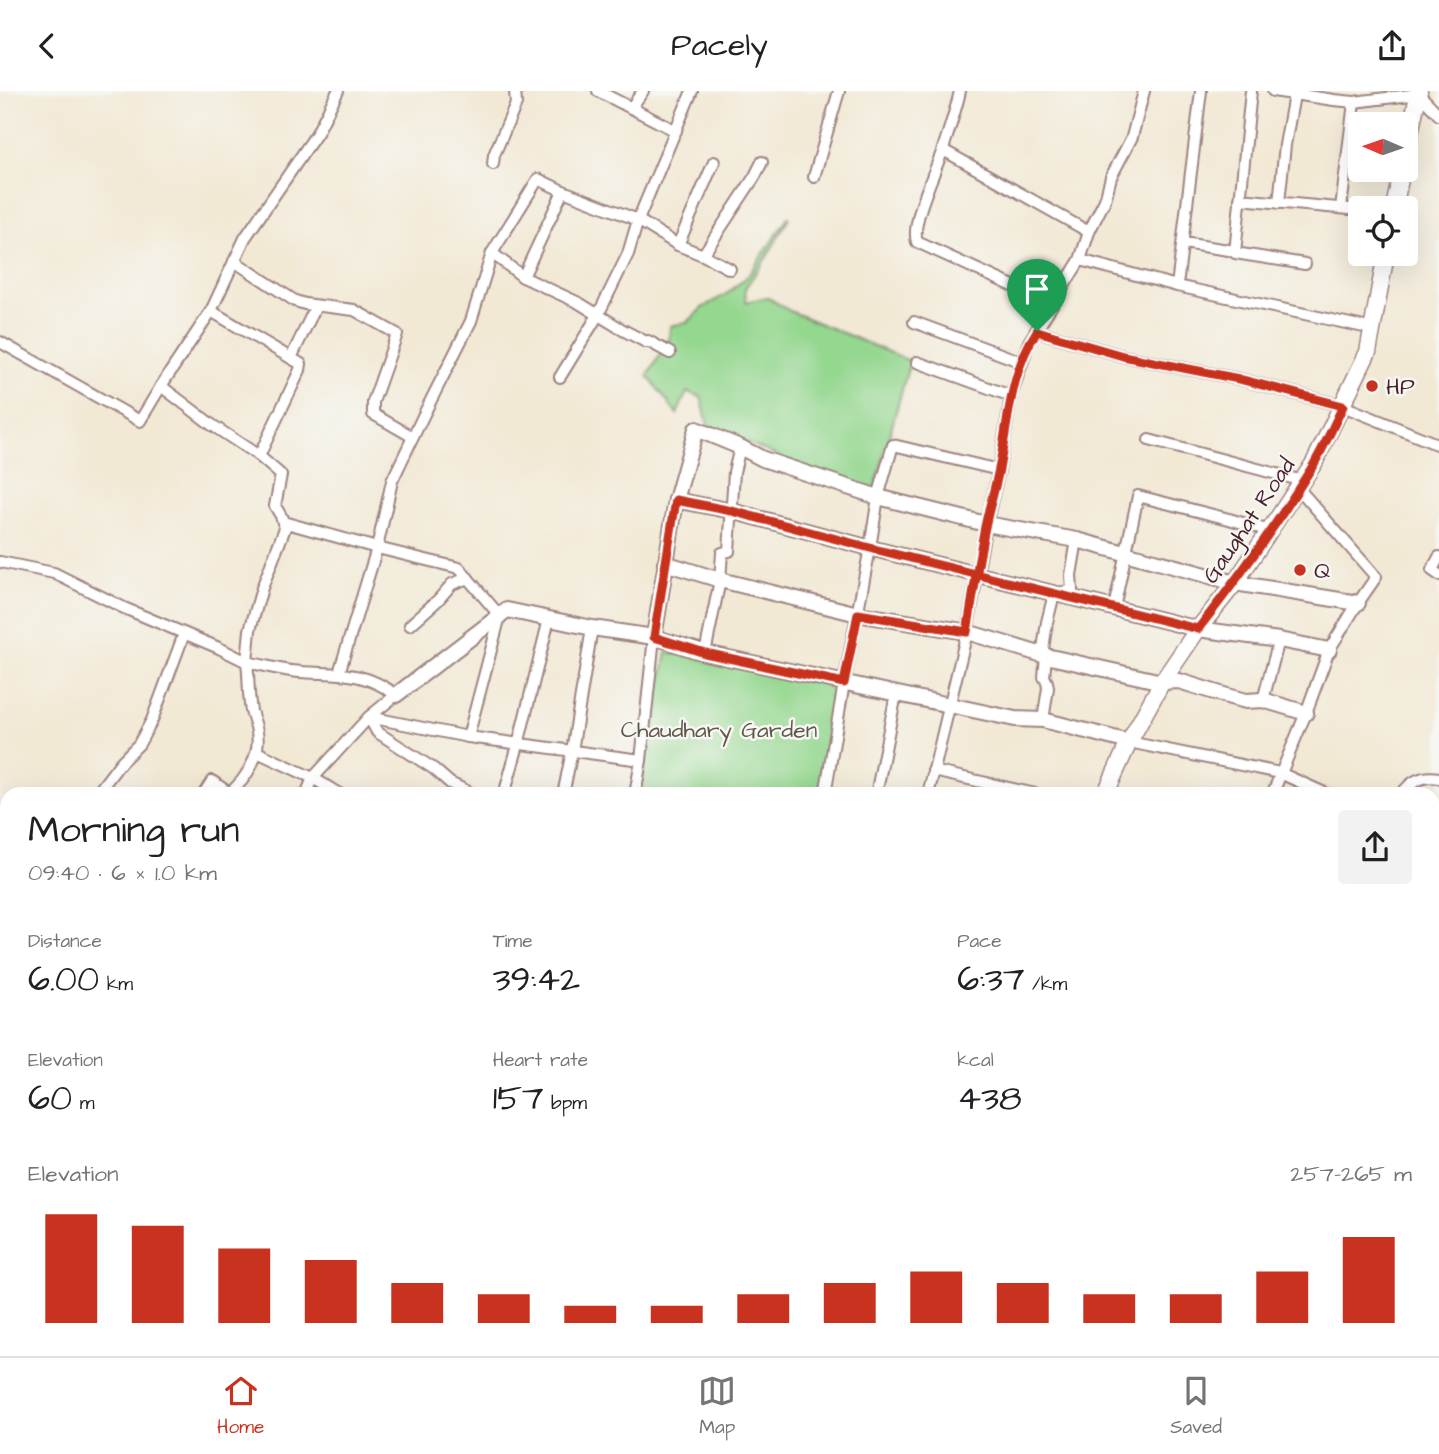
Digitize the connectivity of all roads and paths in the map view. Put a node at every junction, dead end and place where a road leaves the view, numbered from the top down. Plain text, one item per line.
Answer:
1 (338, 91) edge
2 (515, 91) edge
3 (598, 91) edge
4 (643, 91) edge
5 (692, 91) edge
6 (839, 91) edge
7 (960, 91) edge
8 (1144, 91) edge
9 (1201, 91) edge
10 (1251, 91) edge
11 (1273, 91) edge
12 (1419, 93) edge
13 (1294, 95) junction
14 (1354, 102) junction
15 (631, 108) junction
16 (1415, 112) edge
17 (1439, 115) edge
18 (676, 131) junction
19 (943, 150) junction
20 (714, 162) dead end
21 (762, 162) dead end
22 (493, 164) dead end
23 (814, 177) dead end
24 (563, 191) junction
25 (1240, 199) junction
26 (1279, 203) junction
27 (1341, 208) junction
28 (1348, 209) edge
29 (638, 221) junction
30 (1089, 232) junction
31 (1182, 243) junction
32 (678, 245) junction
33 (1235, 251) junction
34 (492, 253) junction
35 (703, 255) junction
36 (1080, 260) junction
37 (234, 261) junction
38 (1305, 264) dead end
39 (1383, 266) edge
40 (730, 269) dead end
41 (523, 277) junction
42 (1177, 286) junction
43 (1052, 304) junction
44 (316, 306) junction
45 (211, 311) junction
46 (598, 315) junction
47 (914, 322) dead end
48 (1373, 329) junction
49 (1037, 331) junction
50 (0, 342) edge
51 (670, 353) dead end
52 (291, 358) junction
53 (917, 362) dead end
54 (1022, 362) junction
55 (560, 377) dead end
56 (161, 386) junction
57 (1011, 396) junction
58 (1343, 406) junction
59 (414, 436) junction
60 (1149, 440) dead end
61 (1439, 445) edge
62 (740, 447) junction
63 (259, 456) junction
64 (999, 470) junction
65 (1301, 485) junction
66 (878, 497) junction
67 (676, 500) junction
68 (732, 511) junction
69 (283, 522) junction
70 (986, 524) junction
71 (1270, 531) junction
72 (1077, 540) junction
73 (377, 548) junction
74 (870, 548) junction
75 (1126, 555) junction
76 (1439, 557) edge
77 (0, 562) edge
78 (665, 563) junction
79 (977, 573) junction
80 (1439, 575) edge
81 (468, 578) junction
82 (720, 580) junction
83 (1235, 583) junction
84 (1054, 594) junction
85 (1358, 603) junction
86 (1114, 608) junction
87 (858, 614) junction
88 (500, 616) junction
89 (549, 619) junction
90 (410, 625) dead end
91 (592, 628) junction
92 (1198, 629) junction
93 (967, 632) junction
94 (184, 634) junction
95 (654, 637) junction
96 (1279, 640) junction
97 (1329, 650) junction
98 (705, 653) junction
99 (1046, 656) junction
100 (247, 662) junction
101 (338, 673) junction
102 (1162, 682) junction
103 (844, 683) junction
104 (896, 694) junction
105 (397, 695) junction
106 (1263, 700) junction
107 (949, 705) junction
108 (1307, 713) junction
109 (369, 717) junction
110 (1043, 720) junction
111 (468, 737) junction
112 (1129, 743) junction
113 (518, 745) junction
114 (572, 751) junction
115 (257, 752) junction
116 (641, 760) junction
117 (933, 771) junction
118 (1280, 773) junction
119 (313, 778) junction
120 (1439, 778) edge
121 (102, 787) edge
122 (208, 787) edge
123 (221, 787) edge
124 (237, 787) edge
125 (309, 787) edge
126 (328, 787) edge
127 (458, 787) edge
128 (506, 787) edge
129 (565, 787) edge
130 (636, 787) edge
131 (826, 787) edge
132 (878, 787) edge
133 (930, 787) edge
134 (1004, 787) edge
135 (1109, 787) edge
136 (1275, 787) edge
137 (1311, 787) edge
138 (1407, 787) edge

1 - 37 street
2 - 22 street
3 - 15 street
4 - 15 street
5 - 18 street
6 - 23 street
7 - 19 street
8 - 30 street
9 - 31 street
10 - 25 street
11 - 13 street
12 - 14 street
12 - 16 main road
12 - 17 street
13 - 14 street
13 - 26 street
14 - 27 street
15 - 18 street
18 - 29 street
19 - 30 street
19 - 43 street
20 - 32 street
21 - 35 street
24 - 29 street
24 - 34 street
24 - 41 street
25 - 26 street
25 - 33 street
26 - 27 street
27 - 28 street
29 - 32 street
29 - 46 street
30 - 36 street
31 - 33 street
31 - 42 street
32 - 35 street
33 - 38 street
34 - 41 street
34 - 59 street
35 - 40 street
36 - 42 street
36 - 43 street
37 - 44 street
37 - 45 street
39 - 48 main road, Gaughat Road
41 - 46 street
42 - 48 street
43 - 49 street
44 - 52 street
44 - 59 street
45 - 52 street
45 - 56 street
46 - 51 street
46 - 55 street
47 - 54 street
48 - 58 main road, Gaughat Road
49 - 54 street
49 - 58 street
50 - 56 street
52 - 63 street
53 - 57 street
54 - 57 street
56 - 63 street
57 - 64 street
58 - 61 street
58 - 65 main road, Gaughat Road
59 - 73 street
60 - 65 street
62 - 66 street
62 - 67 street
62 - 68 street
63 - 69 street
64 - 66 street
64 - 70 street
65 - 71 main road, Gaughat Road
65 - 85 street
66 - 70 street
66 - 74 street
67 - 68 street
67 - 78 street
68 - 74 street
68 - 82 street
69 - 73 street
69 - 100 street
70 - 72 street
70 - 79 street
71 - 75 street
71 - 83 main road, Gaughat Road
72 - 75 street
72 - 84 street
73 - 81 street
73 - 101 street
74 - 79 street
74 - 87 street
75 - 83 street
75 - 86 street
76 - 80 street
77 - 94 street
78 - 82 street
78 - 95 street
79 - 84 street
79 - 93 street
81 - 88 street
81 - 90 street
82 - 87 street
82 - 98 street
83 - 85 street
83 - 92 main road, Gaughat Road
84 - 86 street
84 - 99 street
85 - 97 street
86 - 92 street
87 - 93 street
87 - 103 street
88 - 89 street
88 - 105 street
88 - 111 street
89 - 91 street
89 - 113 street
91 - 95 street
91 - 114 street
92 - 96 street
92 - 102 main road, Gaughat Road
93 - 99 street
93 - 107 street
94 - 100 street
94 - 121 street
95 - 98 street
95 - 116 street
96 - 97 street
96 - 106 street
97 - 108 street
98 - 103 street
99 - 102 street
99 - 110 street
100 - 101 street
100 - 115 street
101 - 105 street
102 - 106 street
102 - 112 main road, Gaughat Road
103 - 104 street
103 - 131 street
104 - 107 street
104 - 132 street
105 - 109 street
106 - 108 street
107 - 110 street
107 - 117 street
108 - 118 street
109 - 111 street
109 - 119 street
109 - 127 street
110 - 112 street
111 - 113 street
112 - 118 street
112 - 135 main road, Gaughat Road
113 - 114 street
113 - 128 street
114 - 116 street
114 - 129 street
115 - 119 street
115 - 124 street
116 - 130 street
117 - 133 street
117 - 134 street
118 - 136 street
118 - 137 street
119 - 125 street
119 - 126 street
120 - 138 street
122 - 123 street

